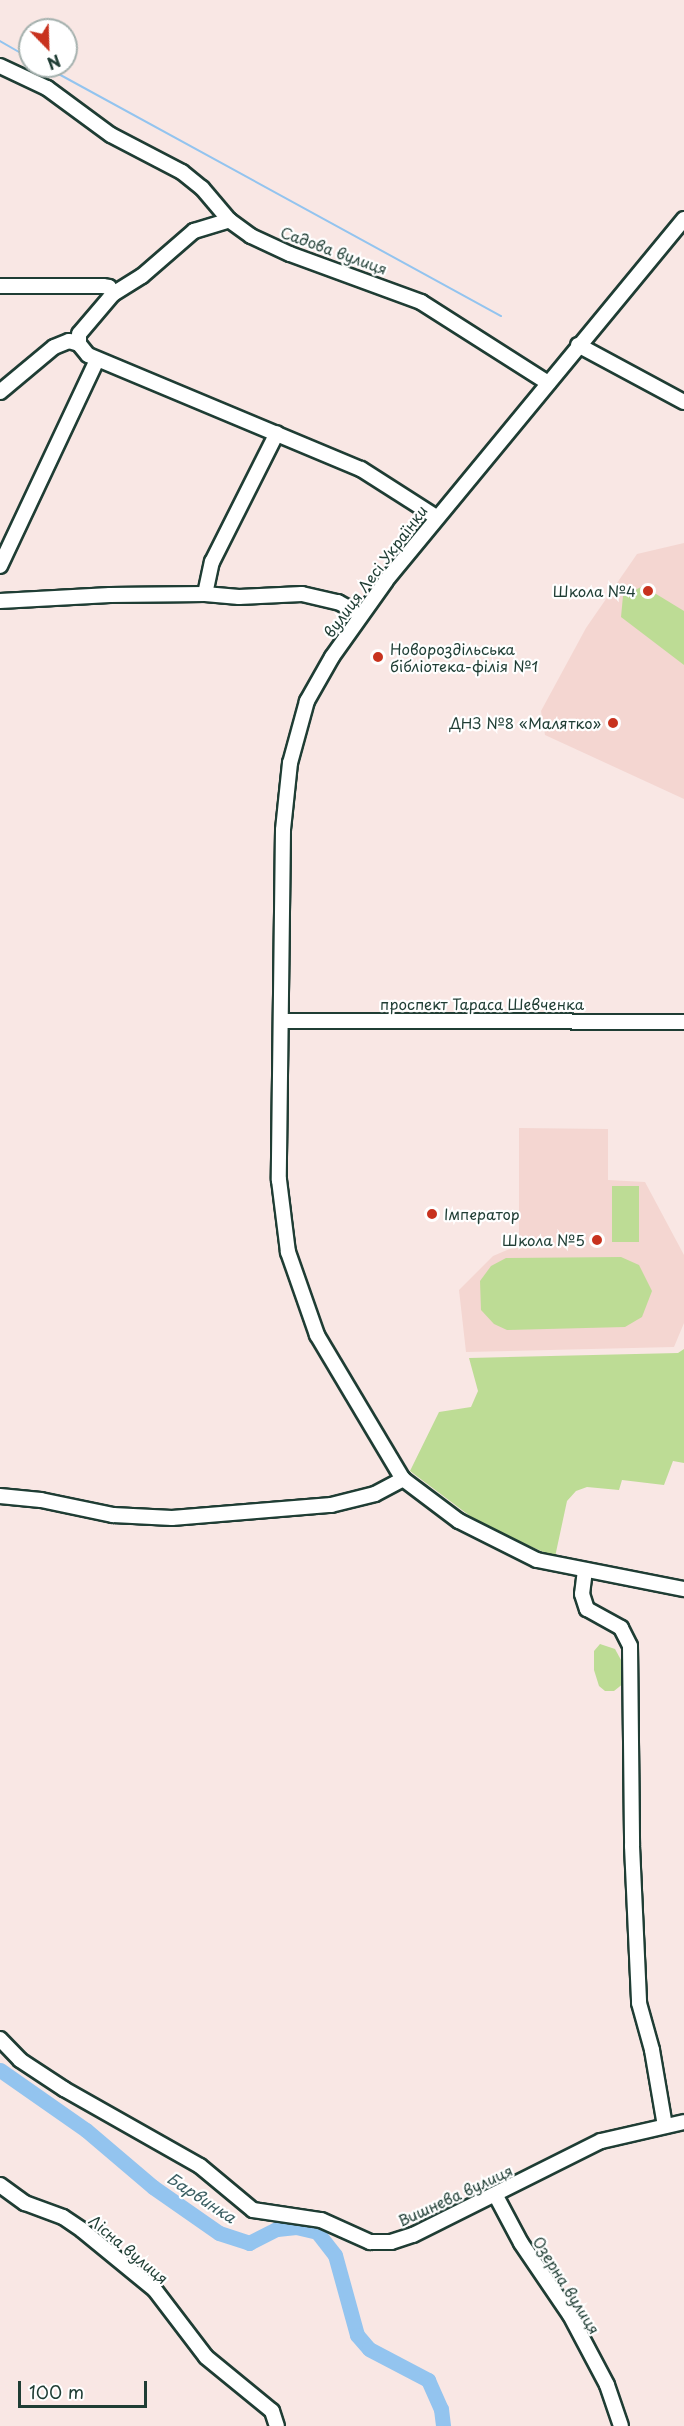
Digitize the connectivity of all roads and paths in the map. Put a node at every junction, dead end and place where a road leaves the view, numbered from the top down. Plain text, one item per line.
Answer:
1 (0, 66) edge
2 (684, 219) edge
3 (229, 220) junction
4 (0, 286) edge
5 (113, 294) junction
6 (78, 345) junction
7 (578, 345) junction
8 (97, 360) junction
9 (546, 382) junction
10 (0, 392) edge
11 (684, 402) edge
12 (277, 433) junction
13 (433, 515) junction
14 (0, 566) edge
15 (205, 594) junction
16 (0, 602) edge
17 (360, 614) junction
18 (281, 1021) junction
19 (684, 1022) edge
20 (403, 1479) junction
21 (0, 1496) edge
22 (585, 1570) junction
23 (684, 1588) edge
24 (0, 2039) edge
25 (684, 2122) edge
26 (665, 2126) junction
27 (0, 2185) edge
28 (495, 2196) junction
29 (277, 2426) edge
30 (621, 2426) edge

1 - 3 street, Садова вулиця
2 - 7 street, вулиця Лесі Українки
3 - 5 street
3 - 9 street, Садова вулиця
4 - 5 street
5 - 6 street
6 - 8 street
6 - 10 street
7 - 9 street, вулиця Лесі Українки
7 - 11 street
8 - 12 street
8 - 14 street
9 - 13 street, вулиця Лесі Українки
12 - 13 street
12 - 15 street
13 - 17 street, вулиця Лесі Українки
15 - 16 street
15 - 17 street
17 - 18 street, вулиця Лесі Українки
18 - 19 street, проспект Тараса Шевченка
18 - 20 street, вулиця Лесі Українки
20 - 21 street
20 - 22 street
22 - 23 street
22 - 26 street
24 - 28 street, Вишнева вулиця
25 - 26 street, Вишнева вулиця
26 - 28 street, Вишнева вулиця
27 - 29 street, Лісна вулиця
28 - 30 street, Озерна вулиця

